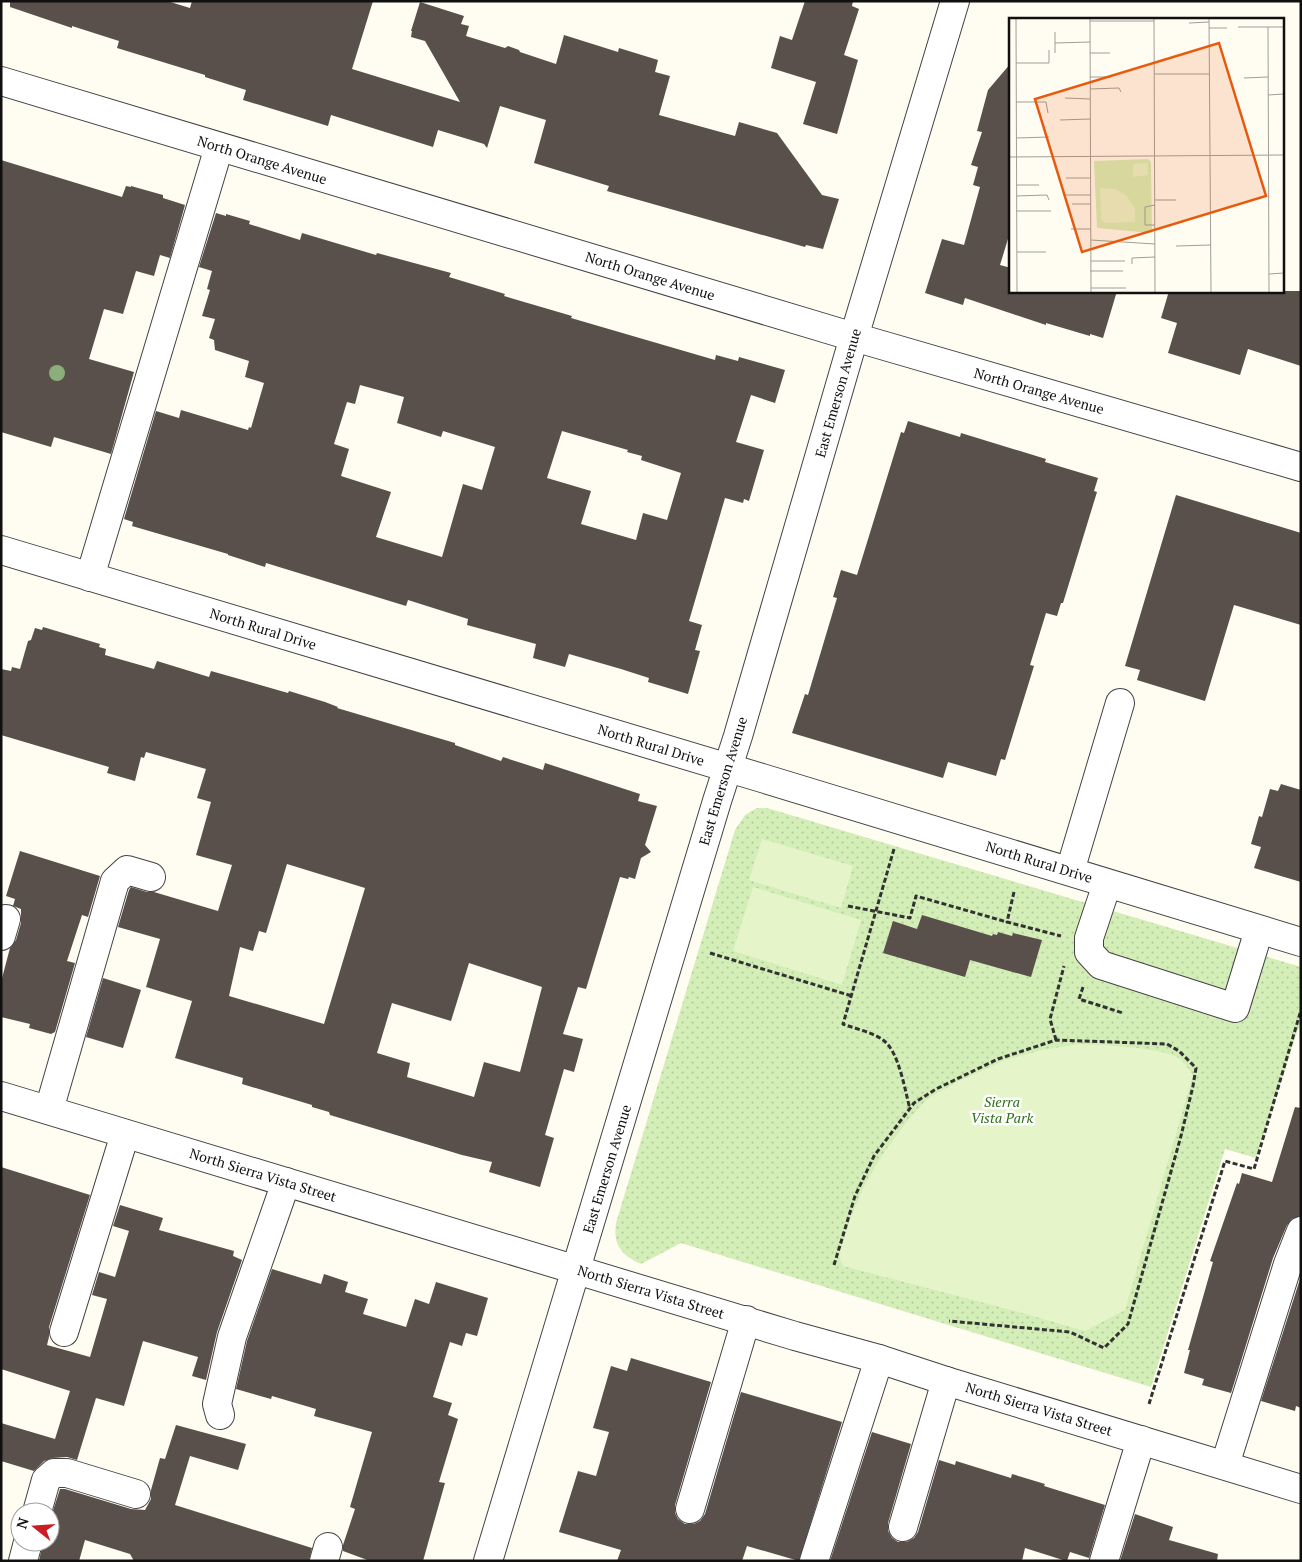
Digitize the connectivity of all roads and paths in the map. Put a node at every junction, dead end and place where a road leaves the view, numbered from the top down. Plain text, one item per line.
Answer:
1 (956, 1) edge
2 (1, 81) edge
3 (219, 146) junction
4 (854, 337) junction
5 (1301, 467) edge
6 (1, 550) edge
7 (90, 577) junction
8 (1120, 703) dead end
9 (727, 768) junction
10 (895, 848) dead end
11 (1070, 871) junction
12 (151, 877) dead end
13 (1107, 884) junction
14 (1014, 892) dead end
15 (848, 906) dead end
16 (1010, 906) dead end
17 (876, 912) junction
18 (1006, 922) dead end
19 (1259, 930) junction
20 (1301, 942) edge
21 (710, 953) dead end
22 (1065, 961) dead end
23 (852, 996) junction
24 (1301, 1010) edge
25 (1056, 1040) junction
26 (1, 1096) edge
27 (50, 1110) junction
28 (910, 1110) junction
29 (125, 1134) junction
30 (286, 1182) junction
31 (1301, 1231) edge
32 (834, 1265) dead end
33 (576, 1270) junction
34 (746, 1320) junction
35 (949, 1321) dead end
36 (64, 1332) dead end
37 (879, 1358) junction
38 (946, 1381) junction
39 (1149, 1404) dead end
40 (220, 1415) dead end
41 (1141, 1440) junction
42 (1225, 1465) junction
43 (1301, 1489) edge
44 (136, 1494) dead end
45 (40, 1502) edge
46 (690, 1509) dead end
47 (903, 1527) dead end
48 (488, 1561) edge
49 (814, 1561) edge
50 (1104, 1561) edge

1 - 4 street, East Emerson Avenue
2 - 3 street, North Orange Avenue
3 - 4 street, North Orange Avenue
3 - 7 street
4 - 5 street, North Orange Avenue
4 - 9 street, East Emerson Avenue
6 - 7 street, North Rural Drive
7 - 9 street, North Rural Drive
8 - 11 street
9 - 11 street, North Rural Drive
9 - 33 street, East Emerson Avenue
10 - 17 path
11 - 13 street, North Rural Drive
12 - 27 street
13 - 19 street, North Rural Drive
13 - 19 street
14 - 16 path
15 - 17 path
17 - 18 path
17 - 23 path
19 - 20 street, North Rural Drive
21 - 23 path
22 - 25 path
23 - 28 path
24 - 39 path
25 - 28 path
25 - 35 path
26 - 27 street, North Sierra Vista Street
27 - 29 street, North Sierra Vista Street
28 - 32 path
29 - 30 street, North Sierra Vista Street
29 - 36 street
30 - 33 street, North Sierra Vista Street
30 - 40 street
31 - 42 street
33 - 34 street, North Sierra Vista Street
33 - 48 street, East Emerson Avenue
34 - 37 street, North Sierra Vista Street
34 - 46 street
37 - 38 street, North Sierra Vista Street
37 - 49 street
38 - 41 street, North Sierra Vista Street
38 - 47 street
41 - 42 street, North Sierra Vista Street
41 - 50 street
42 - 43 street, North Sierra Vista Street
44 - 45 street

